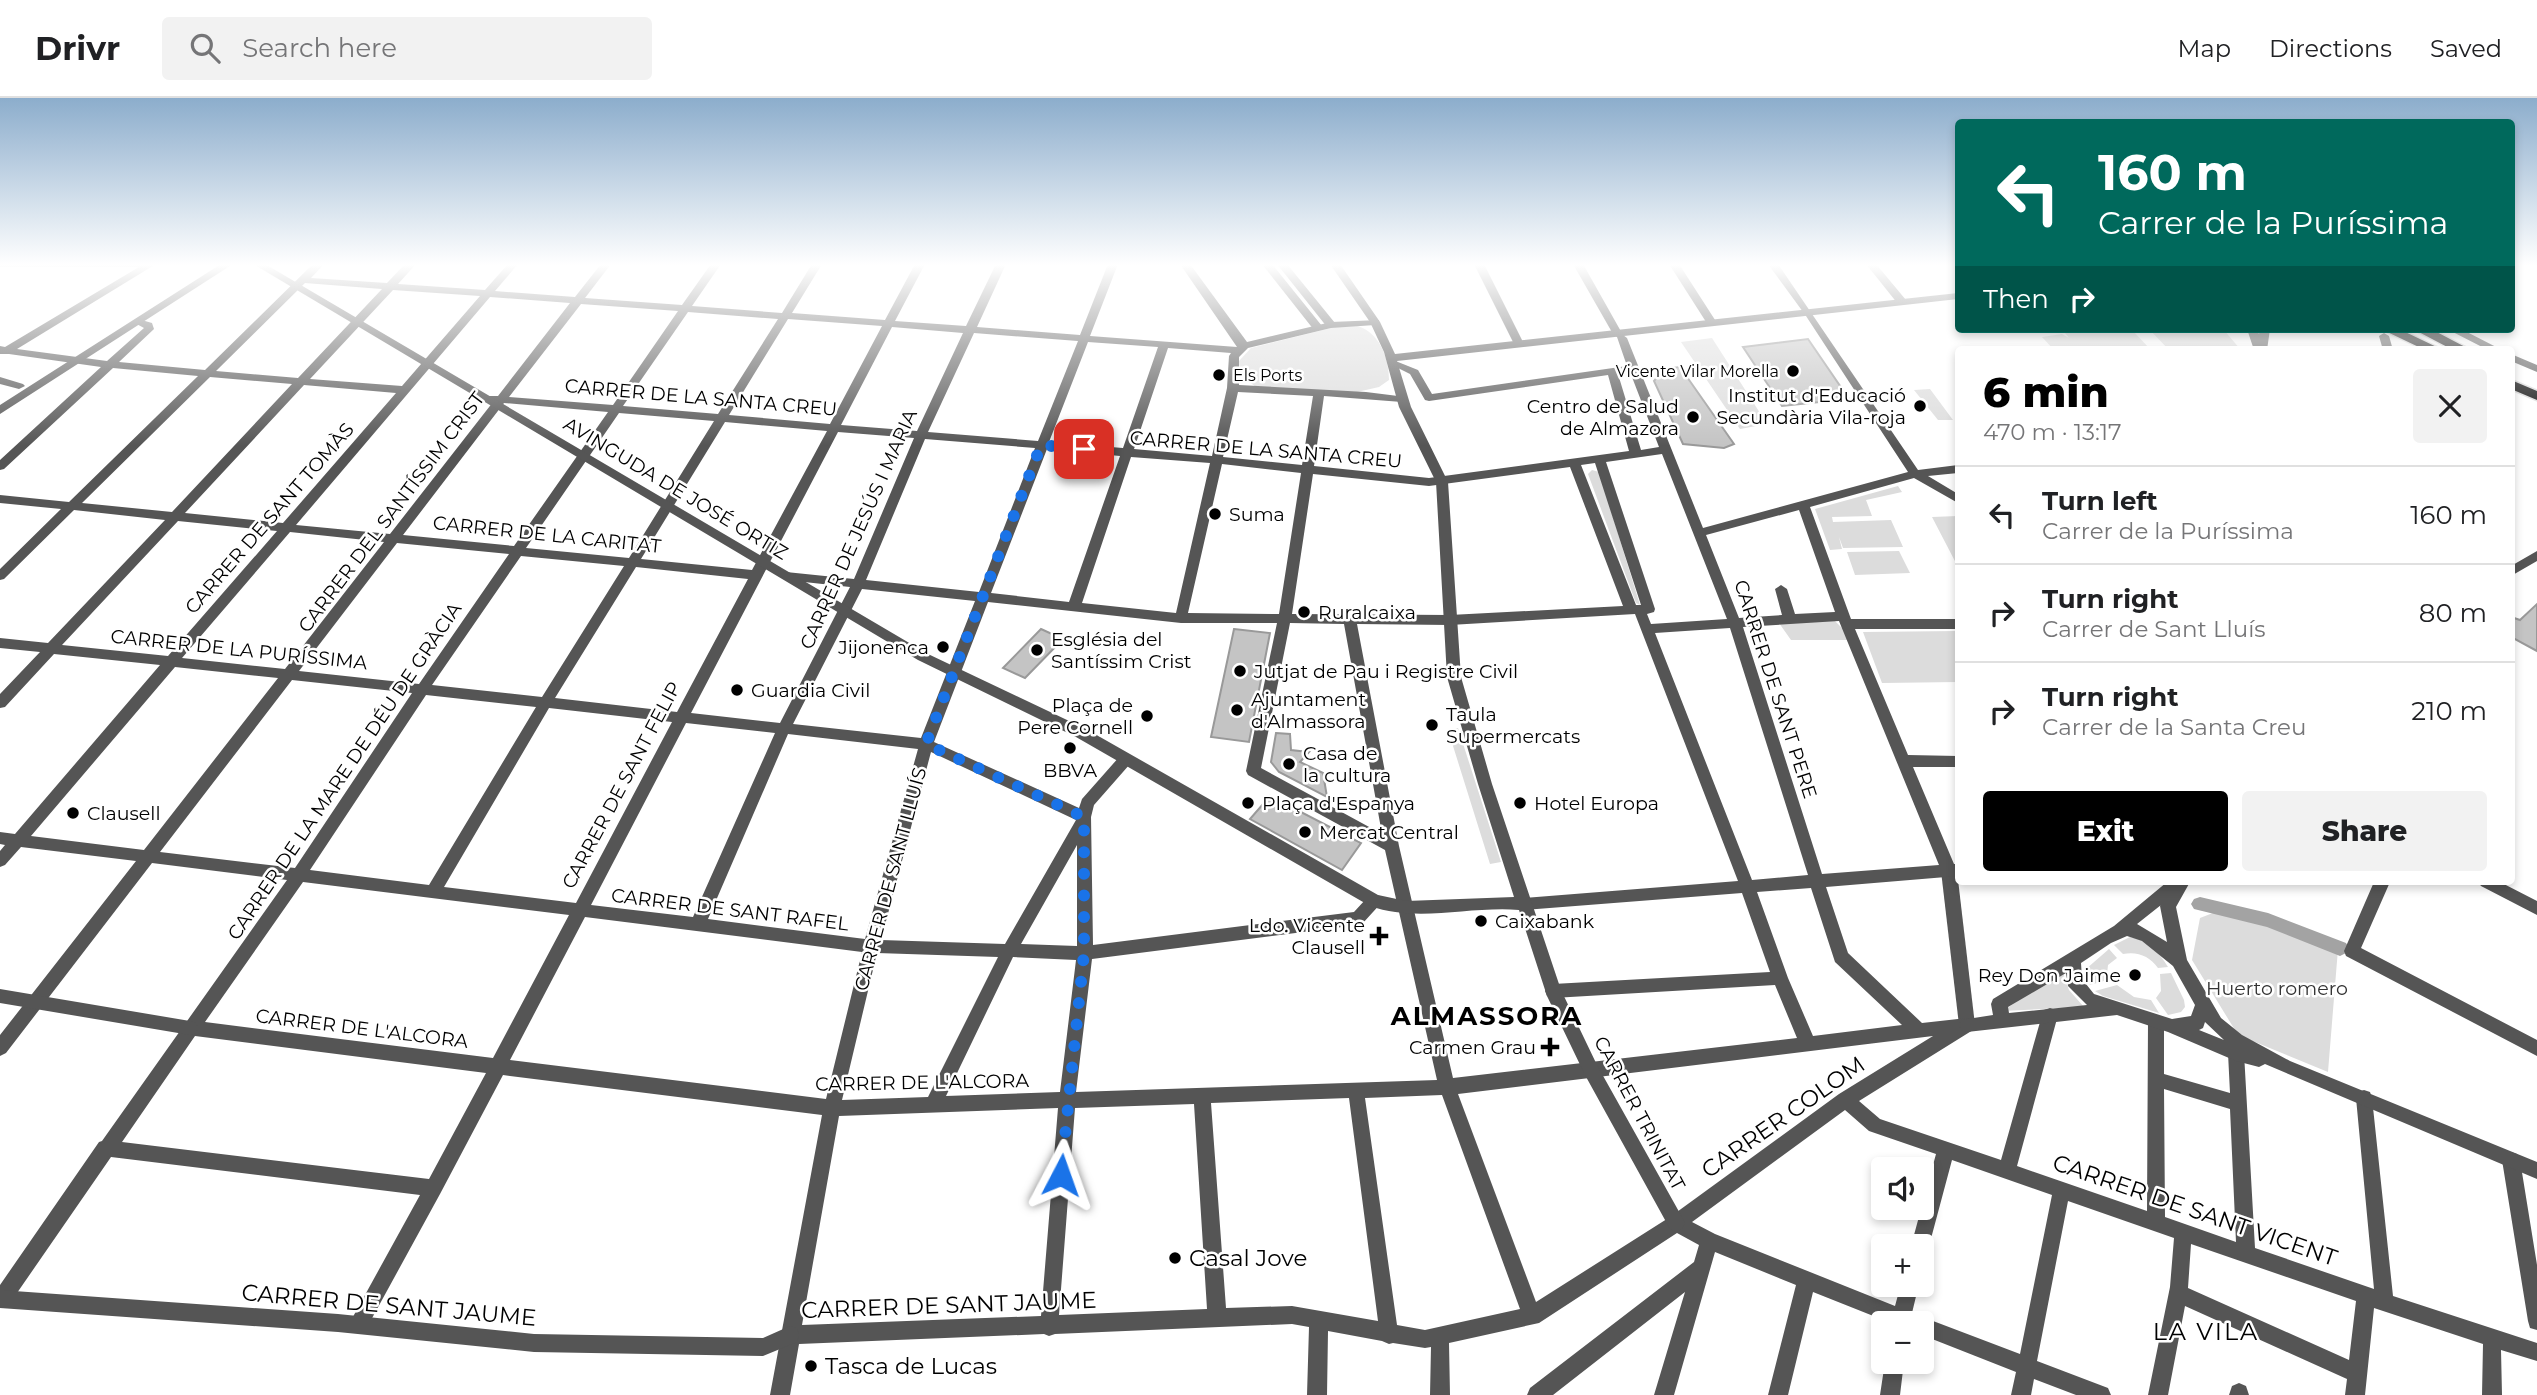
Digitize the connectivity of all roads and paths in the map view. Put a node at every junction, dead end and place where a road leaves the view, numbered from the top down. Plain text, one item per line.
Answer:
1 (48, 325) edge
2 (134, 325) edge
3 (146, 325) edge
4 (257, 325) edge
5 (354, 325) edge
6 (360, 325) edge
7 (461, 325) edge
8 (558, 325) edge
9 (674, 325) edge
10 (778, 325) edge
11 (887, 325) edge
12 (906, 325) edge
13 (973, 325) edge
14 (1088, 325) edge
15 (1225, 325) edge
16 (1315, 325) edge
17 (1331, 325) joint
18 (1338, 325) edge
19 (1376, 325) edge
20 (1509, 325) edge
21 (1613, 325) edge
22 (1714, 325) joint
23 (1718, 325) edge
24 (1815, 325) edge
25 (1318, 328) junction
26 (971, 330) junction
27 (2389, 333) edge
28 (2428, 333) edge
29 (2461, 333) edge
30 (1620, 336) junction
31 (1083, 338) junction
32 (1164, 345) junction
33 (1520, 346) junction
34 (2425, 346) edge
35 (2456, 346) edge
36 (2488, 346) edge
37 (1241, 348) junction
38 (3, 351) edge
39 (2515, 359) edge
40 (1392, 360) junction
41 (76, 362) junction
42 (112, 364) junction
43 (427, 364) junction
44 (1634, 368) junction
45 (2537, 369) edge
46 (1612, 371) junction
47 (208, 372) junction
48 (2515, 374) edge
49 (0, 380) edge
50 (301, 381) junction
51 (2537, 383) edge
52 (19, 386) dead end
53 (2515, 386) edge
54 (1233, 388) junction
55 (404, 390) junction
56 (1320, 394) junction
57 (1401, 394) junction
58 (2537, 396) edge
59 (500, 402) junction
60 (617, 408) junction
61 (0, 410) edge
62 (723, 417) junction
63 (834, 427) junction
64 (921, 434) junction
65 (1041, 445) junction
66 (1667, 450) junction
67 (1128, 453) junction
68 (1636, 454) junction
69 (583, 456) junction
70 (1599, 459) junction
71 (1215, 460) junction
72 (1574, 462) junction
73 (0, 466) edge
74 (1307, 469) junction
75 (1955, 469) edge
76 (1915, 474) junction
77 (1442, 482) junction
78 (1955, 497) edge
79 (0, 499) edge
80 (668, 506) junction
81 (1804, 506) junction
82 (70, 508) junction
83 (174, 516) junction
84 (286, 528) junction
85 (1700, 533) junction
86 (396, 538) junction
87 (517, 551) junction
88 (2537, 555) edge
89 (633, 561) junction
90 (763, 561) junction
91 (2515, 569) edge
92 (756, 575) junction
93 (0, 576) edge
94 (786, 576) junction
95 (858, 584) junction
96 (1781, 589) dead end
97 (985, 596) junction
98 (1074, 606) junction
99 (1640, 609) junction
100 (845, 611) junction
101 (1181, 618) junction
102 (1790, 619) junction
103 (1450, 620) junction
104 (1284, 621) junction
105 (1350, 621) junction
106 (1735, 624) junction
107 (1955, 624) edge
108 (1847, 625) junction
109 (1646, 629) junction
110 (0, 643) edge
111 (50, 648) junction
112 (172, 661) junction
113 (291, 673) junction
114 (955, 673) junction
115 (423, 688) junction
116 (546, 702) junction
117 (0, 703) edge
118 (681, 717) junction
119 (784, 728) junction
120 (926, 744) junction
121 (1128, 761) junction
122 (1903, 761) junction
123 (1955, 761) edge
124 (1084, 817) junction
125 (0, 838) edge
126 (18, 841) junction
127 (1392, 846) junction
128 (149, 856) junction
129 (0, 861) edge
130 (1954, 870) edge
131 (299, 875) junction
132 (1815, 880) junction
133 (1955, 885) edge
134 (2176, 885) edge
135 (2178, 885) edge
136 (2381, 885) edge
137 (2492, 885) edge
138 (1748, 888) junction
139 (433, 891) junction
140 (1376, 901) junction
141 (1524, 904) junction
142 (1406, 908) junction
143 (2537, 908) edge
144 (580, 909) junction
145 (698, 924) junction
146 (2121, 928) junction
147 (871, 946) junction
148 (1008, 953) junction
149 (1084, 953) junction
150 (2073, 960) junction
151 (2179, 961) junction
152 (1780, 978) junction
153 (1553, 991) junction
154 (0, 996) edge
155 (36, 1003) junction
156 (2203, 1004) junction
157 (2115, 1010) junction
158 (2050, 1015) junction
159 (2002, 1021) junction
160 (2164, 1024) junction
161 (1967, 1025) junction
162 (190, 1028) junction
163 (1919, 1030) junction
164 (1808, 1044) junction
165 (0, 1048) edge
166 (2537, 1048) edge
167 (2236, 1053) junction
168 (498, 1066) junction
169 (2284, 1066) junction
170 (1591, 1070) junction
171 (2156, 1079) junction
172 (1447, 1087) junction
173 (1356, 1090) junction
174 (1202, 1095) junction
175 (2364, 1098) junction
176 (1067, 1100) junction
177 (1844, 1100) junction
178 (2237, 1103) junction
179 (933, 1105) junction
180 (832, 1108) junction
181 (105, 1148) junction
182 (1946, 1149) junction
183 (2511, 1160) junction
184 (2007, 1170) junction
185 (2537, 1171) edge
186 (434, 1188) junction
187 (2062, 1189) junction
188 (1676, 1223) junction
189 (2156, 1223) junction
190 (2183, 1232) junction
191 (1923, 1234) edge
192 (1709, 1241) junction
193 (2245, 1254) junction
194 (1700, 1268) junction
195 (1807, 1280) junction
196 (2177, 1293) junction
197 (2366, 1295) junction
198 (1, 1299) edge
199 (2384, 1302) junction
200 (1881, 1311) edge
201 (1532, 1316) junction
202 (1217, 1319) junction
203 (1319, 1320) junction
204 (2537, 1321) edge
205 (358, 1324) junction
206 (1049, 1327) junction
207 (1934, 1331) edge
208 (790, 1335) junction
209 (1389, 1335) junction
210 (2492, 1337) junction
211 (1440, 1338) junction
212 (2537, 1352) edge
213 (2025, 1368) junction
214 (1893, 1374) edge
215 (2358, 1374) junction
216 (780, 1395) edge
217 (1317, 1395) edge
218 (1440, 1395) edge
219 (1537, 1395) edge
220 (1664, 1395) edge
221 (1778, 1395) edge
222 (1890, 1395) edge
223 (2021, 1395) edge
224 (2101, 1395) edge
225 (2158, 1395) edge
226 (2355, 1395) edge
227 (2492, 1395) edge

1 - 38 street
2 - 41 street
3 - 42 street
4 - 47 street
5 - 50 street
6 - 43 street, AVINGUDA DE JOSÉ ORTIZ
7 - 43 street, CARRER DE SANT TOMÀS
8 - 59 street, CARRER DEL SANTÍSSIM CRIST
9 - 60 street, CARRER DE LA MARE DE DÉU DE GRÀCIA
10 - 62 street
11 - 63 street, CARRER DE SANT FELIP
12 - 26 street
13 - 26 street, CARRER DE JESÚS I MARIA
14 - 31 street, CARRER DE SANT LLUÍS
15 - 37 street
16 - 25 street
17 - 18 street
17 - 25 street
19 - 40 street
20 - 33 street
21 - 30 street, CARRER DE SANT PERE
22 - 23 street
22 - 30 street
24 - 76 street
25 - 37 street
26 - 31 street
26 - 64 street, CARRER DE JESÚS I MARIA
27 - 34 main road
28 - 35 main road
29 - 36 street
30 - 33 street
30 - 44 street, CARRER DE SANT PERE
31 - 32 street
31 - 65 street, CARRER DE SANT LLUÍS
32 - 37 street
32 - 67 street
33 - 40 street
37 - 54 street
38 - 41 street
39 - 45 street
40 - 46 street
40 - 57 street
41 - 42 street
41 - 61 street
42 - 47 street
42 - 73 street
43 - 55 street, CARRER DE SANT TOMÀS
43 - 59 street, AVINGUDA DE JOSÉ ORTIZ
44 - 46 street
44 - 66 street, CARRER DE SANT PERE
46 - 68 street
47 - 50 street
47 - 82 street
48 - 51 main road
49 - 52 street
50 - 55 street
50 - 83 street
53 - 58 main road
54 - 56 street
54 - 71 street
55 - 84 street, CARRER DE SANT TOMÀS
56 - 57 street
56 - 74 street
57 - 77 street
59 - 60 street, CARRER DE LA SANTA CREU
59 - 69 street, AVINGUDA DE JOSÉ ORTIZ
59 - 86 street, CARRER DEL SANTÍSSIM CRIST
60 - 62 street, CARRER DE LA SANTA CREU
60 - 69 street, CARRER DE LA MARE DE DÉU DE GRÀCIA
62 - 63 street, CARRER DE LA SANTA CREU
62 - 80 street
63 - 64 street, CARRER DE LA SANTA CREU
63 - 90 street, CARRER DE SANT FELIP
64 - 65 street, CARRER DE LA SANTA CREU
64 - 95 street, CARRER DE JESÚS I MARIA
65 - 67 street, CARRER DE LA SANTA CREU
65 - 97 street, CARRER DE SANT LLUÍS
66 - 68 street, CARRER DE LA SANTA CREU
66 - 85 street, CARRER DE SANT PERE
67 - 71 street, CARRER DE LA SANTA CREU
67 - 98 street
68 - 70 street, CARRER DE LA SANTA CREU
69 - 80 street, AVINGUDA DE JOSÉ ORTIZ
69 - 87 street, CARRER DE LA MARE DE DÉU DE GRÀCIA
70 - 72 street, CARRER DE LA SANTA CREU
70 - 99 street
71 - 74 street, CARRER DE LA SANTA CREU
71 - 101 street
72 - 77 street, CARRER DE LA SANTA CREU
72 - 99 street
74 - 77 street, CARRER DE LA SANTA CREU
74 - 104 street
75 - 76 street
76 - 78 street
76 - 81 street
77 - 103 street, CARRER TRINITAT
79 - 82 street, CARRER DE LA CARITAT
80 - 89 street
80 - 90 street, AVINGUDA DE JOSÉ ORTIZ
81 - 85 street
81 - 108 street
82 - 83 street, CARRER DE LA CARITAT
82 - 93 street
83 - 84 street, CARRER DE LA CARITAT
83 - 111 street
84 - 86 street, CARRER DE LA CARITAT
84 - 112 street, CARRER DE SANT TOMÀS
85 - 106 street, CARRER DE SANT PERE
86 - 87 street, CARRER DE LA CARITAT
86 - 113 street, CARRER DEL SANTÍSSIM CRIST
87 - 89 street, CARRER DE LA CARITAT
87 - 115 street, CARRER DE LA MARE DE DÉU DE GRÀCIA
88 - 91 street
89 - 92 street, CARRER DE LA CARITAT
89 - 116 street
90 - 92 street, CARRER DE SANT FELIP
90 - 94 street, AVINGUDA DE JOSÉ ORTIZ
92 - 118 street, CARRER DE SANT FELIP
94 - 95 street
94 - 100 street, AVINGUDA DE JOSÉ ORTIZ
95 - 97 street
95 - 100 street, CARRER DE JESÚS I MARIA
96 - 102 street
97 - 98 street
97 - 114 street, CARRER DE SANT LLUÍS
98 - 101 street
99 - 103 street
99 - 109 street
100 - 114 street, AVINGUDA DE JOSÉ ORTIZ
100 - 119 street, CARRER DE JESÚS I MARIA
101 - 104 street
102 - 106 street
102 - 108 street
103 - 105 street
103 - 141 street, CARRER TRINITAT
104 - 105 street
104 - 127 street
105 - 127 street
106 - 109 street
106 - 132 street, CARRER DE SANT PERE
107 - 108 street
108 - 122 street
109 - 138 street
110 - 111 street, CARRER DE LA PURÍSSIMA
111 - 112 street, CARRER DE LA PURÍSSIMA
111 - 117 street
112 - 113 street, CARRER DE LA PURÍSSIMA
112 - 126 street, CARRER DE SANT TOMÀS
113 - 115 street, CARRER DE LA PURÍSSIMA
113 - 128 street, CARRER DEL SANTÍSSIM CRIST
114 - 120 street, CARRER DE SANT LLUÍS
114 - 121 street, AVINGUDA DE JOSÉ ORTIZ
115 - 116 street, CARRER DE LA PURÍSSIMA
115 - 131 street, CARRER DE LA MARE DE DÉU DE GRÀCIA
116 - 118 street, CARRER DE LA PURÍSSIMA
116 - 139 street
118 - 119 street, CARRER DE LA PURÍSSIMA
118 - 144 street, CARRER DE SANT FELIP
119 - 120 street, CARRER DE LA PURÍSSIMA
119 - 145 street, CARRER DE JESÚS I MARIA
120 - 124 street, CARRER DE LA PURÍSSIMA
120 - 147 street, CARRER DE SANT LLUÍS
121 - 124 street
121 - 140 street
122 - 123 street
122 - 130 street
124 - 148 street
124 - 149 street
125 - 126 street, CARRER DE SANT RAFEL
126 - 128 street, CARRER DE SANT RAFEL
126 - 129 street, CARRER DE SANT TOMÀS
127 - 142 street
128 - 131 street, CARRER DE SANT RAFEL
128 - 155 street, CARRER DEL SANTÍSSIM CRIST
130 - 132 street
131 - 139 street, CARRER DE SANT RAFEL
131 - 162 street, CARRER DE LA MARE DE DÉU DE GRÀCIA
132 - 138 street
132 - 163 street, CARRER DE SANT PERE
133 - 161 street
134 - 146 street
135 - 151 street
136 - 166 street
137 - 143 street
138 - 141 street
138 - 152 street
139 - 144 street, CARRER DE SANT RAFEL
140 - 142 street
140 - 149 street, CARRER DE SANT RAFEL
141 - 142 street
141 - 153 street, CARRER TRINITAT
142 - 172 street
144 - 145 street, CARRER DE SANT RAFEL
144 - 168 street, CARRER DE SANT FELIP
145 - 147 street, CARRER DE SANT RAFEL
146 - 150 street
146 - 151 street
147 - 148 street, CARRER DE SANT RAFEL
147 - 180 street, CARRER DE SANT LLUÍS
148 - 149 street, CARRER DE SANT RAFEL
148 - 179 street
149 - 176 street
150 - 157 street
150 - 159 street
151 - 156 street
152 - 153 street
152 - 164 street
153 - 170 street, CARRER TRINITAT
154 - 155 street, CARRER DE L'ALCORA
155 - 162 street, CARRER DE L'ALCORA
155 - 165 street, CARRER DEL SANTÍSSIM CRIST
156 - 160 street
156 - 169 street
157 - 158 street, CARRER DE L'ALCORA
157 - 160 street
158 - 159 street, CARRER DE L'ALCORA
158 - 184 street
159 - 161 street, CARRER DE L'ALCORA
160 - 167 street
160 - 171 street
161 - 163 street, CARRER DE L'ALCORA
161 - 177 street, CARRER COLOM
162 - 168 street, CARRER DE L'ALCORA
162 - 181 street, CARRER DE LA MARE DE DÉU DE GRÀCIA
163 - 164 street, CARRER DE L'ALCORA
164 - 170 street, CARRER DE L'ALCORA
167 - 169 street
167 - 178 street
168 - 180 street, CARRER DE L'ALCORA
168 - 186 street, CARRER DE SANT FELIP
169 - 175 street
170 - 172 street, CARRER DE L'ALCORA
170 - 188 street, CARRER TRINITAT
171 - 178 street
171 - 189 street
172 - 173 street, CARRER DE L'ALCORA
172 - 201 street
173 - 174 street, CARRER DE L'ALCORA
173 - 209 street
174 - 176 street, CARRER DE L'ALCORA
174 - 202 street
175 - 183 street
175 - 199 street
176 - 179 street, CARRER DE L'ALCORA
176 - 206 street
177 - 182 street, CARRER DE SANT VICENT
177 - 188 street, CARRER COLOM
178 - 193 street
179 - 180 street, CARRER DE L'ALCORA
180 - 208 street, CARRER DE SANT LLUÍS
181 - 186 street
181 - 198 street, CARRER DE LA MARE DE DÉU DE GRÀCIA
182 - 184 street, CARRER DE SANT VICENT
182 - 191 street
183 - 185 street
183 - 204 street
184 - 187 street, CARRER DE SANT VICENT
186 - 205 street, CARRER DE SANT FELIP
187 - 189 street, CARRER DE SANT VICENT
187 - 213 street
188 - 192 street
188 - 201 street, CARRER COLOM
189 - 190 street, CARRER DE SANT VICENT
190 - 193 street, CARRER DE SANT VICENT
190 - 196 street
192 - 194 street
192 - 195 street
193 - 197 street, CARRER DE SANT VICENT
194 - 219 street
194 - 220 street
195 - 200 street
195 - 221 street
196 - 215 street
196 - 225 street
197 - 199 street, CARRER DE SANT VICENT
197 - 215 street
198 - 205 street, CARRER DE SANT JAUME
199 - 210 street, CARRER DE SANT VICENT
201 - 211 street, CARRER COLOM
202 - 203 street, CARRER DE SANT JAUME
202 - 206 street, CARRER DE SANT JAUME
203 - 209 street, CARRER DE SANT JAUME
203 - 217 street
205 - 208 street, CARRER DE SANT JAUME
206 - 208 street, CARRER DE SANT JAUME
207 - 213 street
208 - 216 street, CARRER DE SANT LLUÍS
209 - 211 street, CARRER DE SANT JAUME
210 - 212 street, CARRER DE SANT VICENT
210 - 227 street
211 - 218 street
213 - 223 street
213 - 224 street
214 - 222 street
215 - 226 street

